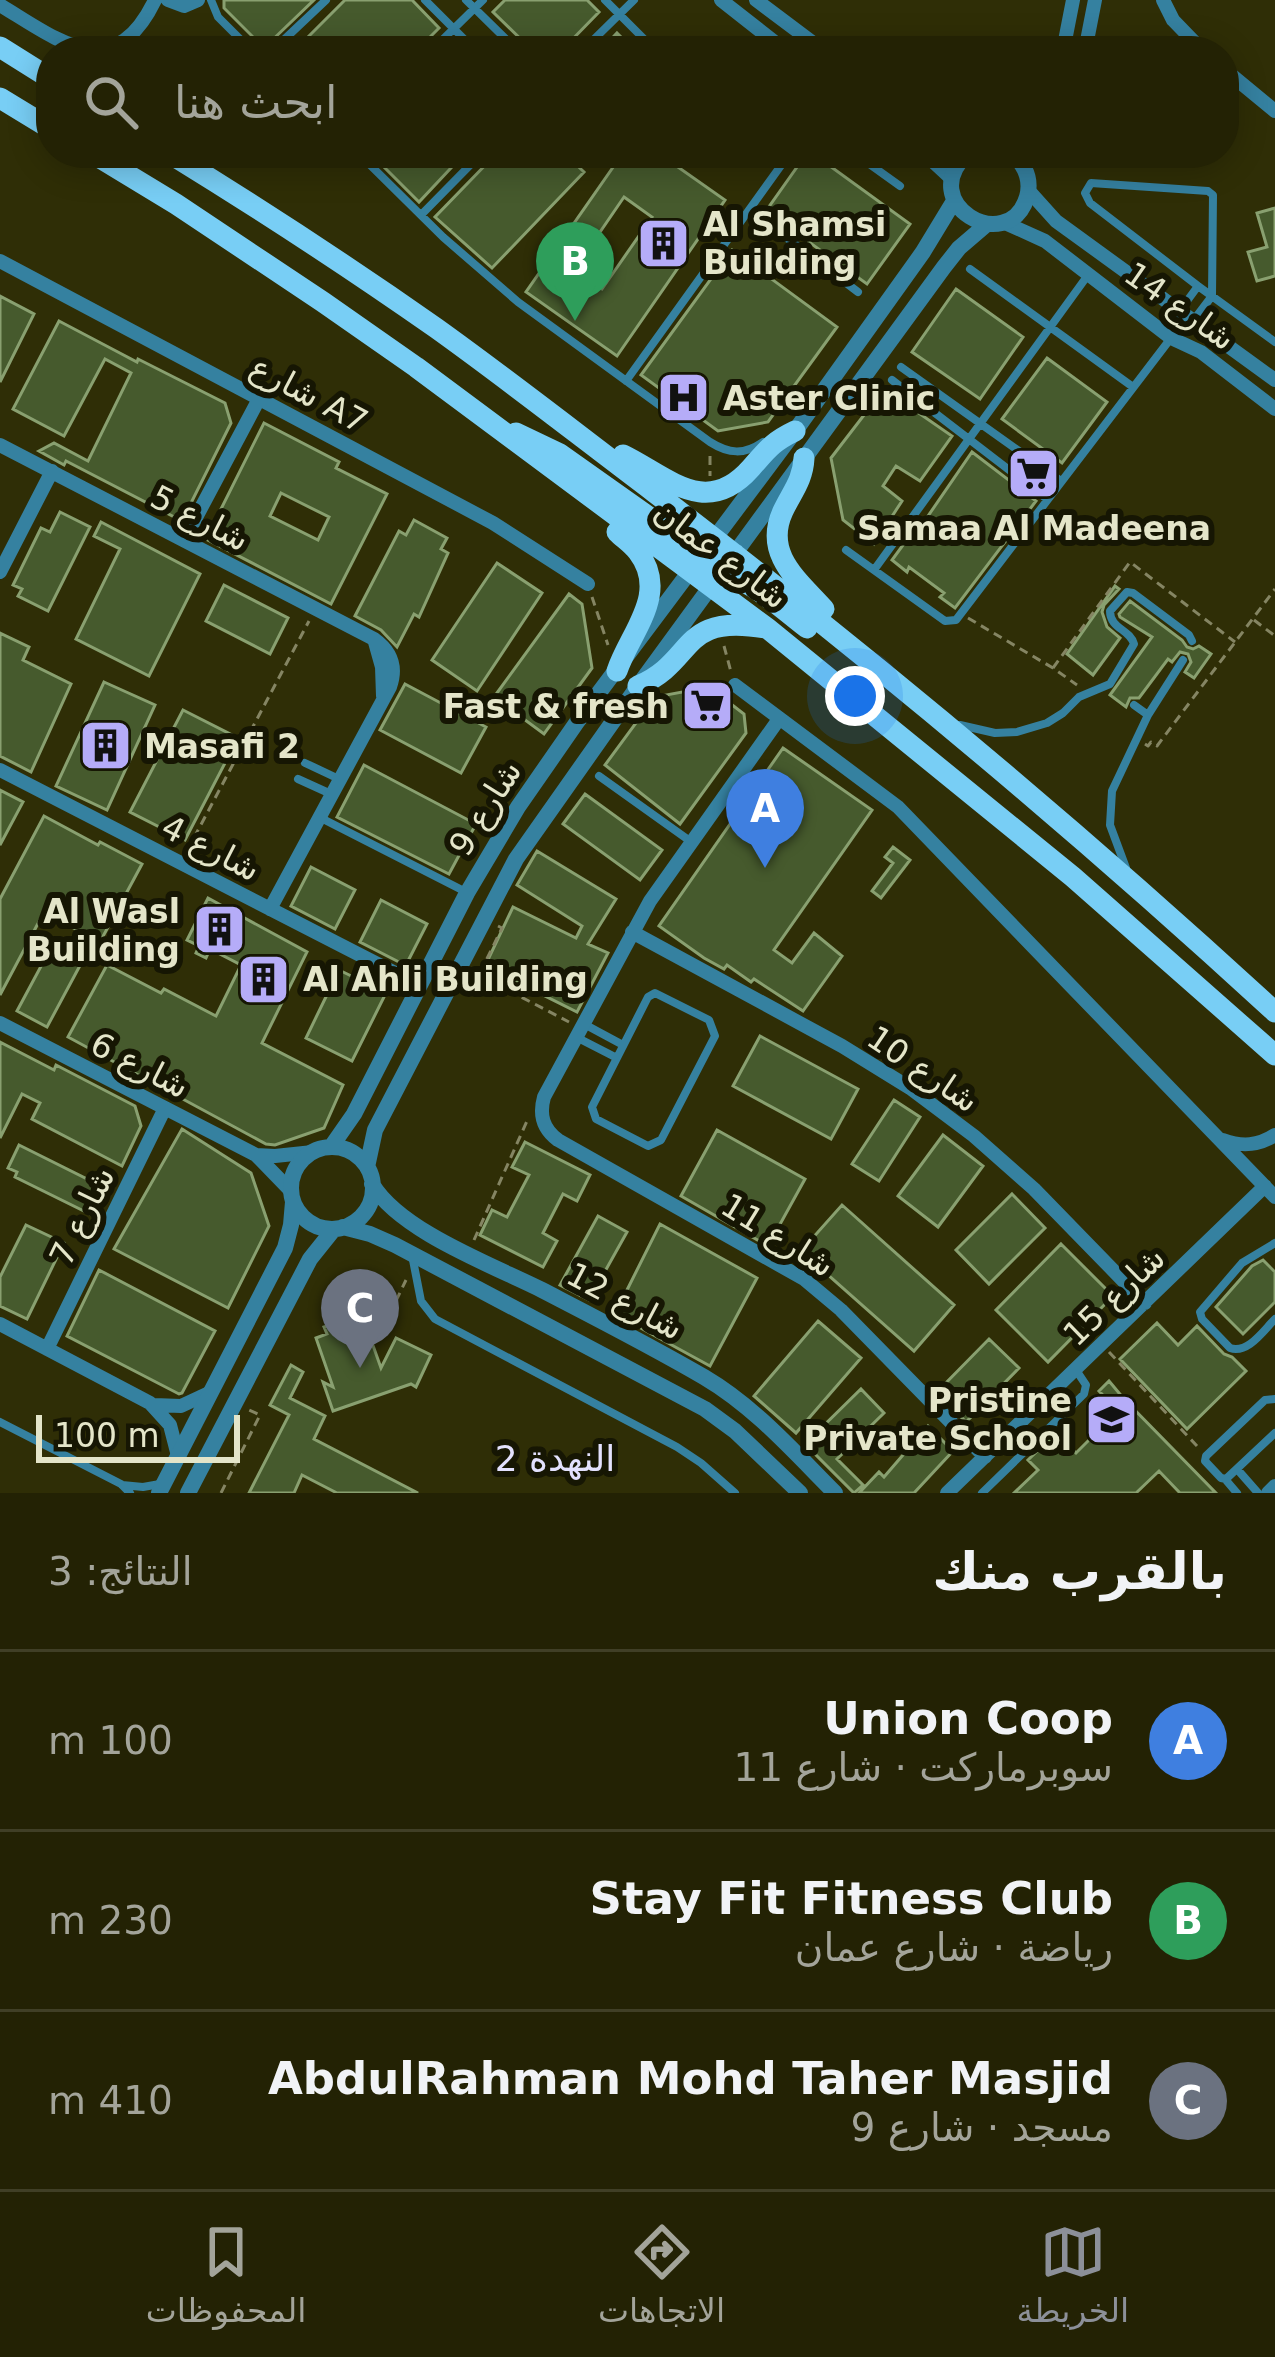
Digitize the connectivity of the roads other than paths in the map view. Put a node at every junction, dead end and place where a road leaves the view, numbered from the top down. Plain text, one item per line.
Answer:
1 (155, 0) edge
2 (211, 0) edge
3 (326, 0) edge
4 (425, 0) edge
5 (466, 0) edge
6 (483, 0) edge
7 (605, 0) edge
8 (634, 0) edge
9 (721, 0) edge
10 (756, 0) edge
11 (1072, 0) edge
12 (1095, 0) edge
13 (1162, 0) edge
14 (183, 2) edge
15 (0, 4) edge
16 (474, 8) junction
17 (619, 14) junction
18 (218, 17) junction
19 (454, 29) junction
20 (53, 36) edge
21 (128, 36) edge
22 (237, 36) edge
23 (288, 36) edge
24 (447, 36) edge
25 (461, 36) edge
26 (503, 36) edge
27 (597, 36) edge
28 (641, 36) edge
29 (767, 36) edge
30 (804, 36) edge
31 (1066, 36) edge
32 (1088, 36) edge
33 (1188, 36) edge
34 (0, 47) edge
35 (36, 70) edge
36 (1239, 81) edge
37 (0, 98) edge
38 (1275, 111) edge
39 (36, 119) edge
40 (117, 168) edge
41 (193, 168) edge
42 (373, 168) edge
43 (467, 168) edge
44 (780, 168) edge
45 (875, 168) edge
46 (940, 168) edge
47 (956, 168) edge
48 (1023, 168) edge
49 (1030, 168) edge
50 (952, 179) junction
51 (1028, 184) junction
52 (900, 186) dead end
53 (954, 201) junction
54 (750, 211) junction
55 (421, 215) junction
56 (995, 223) junction
57 (0, 261) edge
58 (970, 269) dead end
59 (1088, 274) junction
60 (1198, 286) junction
61 (858, 292) dead end
62 (1212, 296) junction
63 (1177, 310) junction
64 (1193, 321) junction
65 (1050, 327) junction
66 (1171, 338) junction
67 (1275, 342) edge
68 (901, 368) dead end
69 (892, 380) dead end
70 (1275, 380) edge
71 (626, 381) junction
72 (1133, 387) junction
73 (260, 398) junction
74 (1275, 409) edge
75 (811, 410) junction
76 (981, 423) junction
77 (498, 429) junction
78 (795, 431) junction
79 (969, 439) junction
80 (588, 442) junction
81 (0, 445) edge
82 (804, 458) junction
83 (52, 472) junction
84 (1061, 481) junction
85 (1047, 499) junction
86 (596, 502) junction
87 (184, 540) junction
88 (709, 548) junction
89 (846, 550) dead end
90 (728, 562) junction
91 (874, 570) junction
92 (0, 572) edge
93 (588, 584) road end
94 (767, 628) junction
95 (844, 639) junction
96 (1192, 640) dead end
97 (1183, 660) dead end
98 (616, 670) junction
99 (1154, 678) dead end
100 (735, 685) road end
101 (638, 686) junction
102 (1166, 686) junction
103 (908, 692) junction
104 (1134, 705) dead end
105 (1148, 715) junction
106 (778, 719) junction
107 (941, 719) junction
108 (305, 763) dead end
109 (0, 770) edge
110 (599, 776) dead end
111 (298, 779) dead end
112 (339, 779) junction
113 (331, 794) junction
114 (319, 817) junction
115 (690, 841) junction
116 (1131, 880) junction
117 (467, 893) junction
118 (270, 909) junction
119 (632, 932) junction
120 (427, 969) junction
121 (397, 974) junction
122 (409, 1006) junction
123 (1275, 1012) edge
124 (0, 1023) edge
125 (581, 1030) junction
126 (623, 1045) junction
127 (1275, 1055) edge
128 (617, 1058) junction
129 (550, 1089) junction
130 (165, 1108) junction
131 (1275, 1135) edge
132 (1219, 1138) junction
133 (567, 1144) junction
134 (322, 1149) junction
135 (256, 1155) junction
136 (369, 1176) junction
137 (1270, 1191) edge
138 (292, 1196) junction
139 (339, 1228) junction
140 (1275, 1244) edge
141 (413, 1258) junction
142 (1145, 1304) junction
143 (1275, 1320) edge
144 (0, 1324) edge
145 (47, 1349) junction
146 (1076, 1370) junction
147 (211, 1392) junction
148 (1275, 1399) edge
149 (149, 1403) junction
150 (0, 1422) edge
151 (1275, 1433) edge
152 (1025, 1435) junction
153 (178, 1456) junction
154 (985, 1457) junction
155 (1237, 1469) junction
156 (1225, 1479) junction
157 (121, 1484) junction
158 (1275, 1486) edge
159 (161, 1488) edge
160 (130, 1493) edge
161 (188, 1493) edge
162 (735, 1493) edge
163 (800, 1493) edge
164 (835, 1493) edge
165 (947, 1493) edge
166 (982, 1493) edge
167 (1238, 1493) edge
168 (1258, 1493) edge
169 (1268, 1493) edge

1 - 21 street
2 - 18 lane
3 - 23 lane
4 - 19 lane
5 - 16 lane
6 - 16 lane
7 - 17 lane
8 - 17 lane
9 - 29 street
10 - 30 street
11 - 31 street
12 - 32 street
13 - 33 street
14 - 18 lane
15 - 20 street
16 - 19 lane
16 - 26 lane
17 - 27 lane
17 - 28 lane
18 - 22 lane
19 - 24 lane
19 - 25 lane
34 - 35 main road
36 - 38 street
37 - 39 main road
40 - 77 main road, شارع عمان
41 - 80 main road, شارع عمان
42 - 55 lane
43 - 55 lane
44 - 54 lane
45 - 52 lane
46 - 50 street
47 - 50 street
48 - 51 street
49 - 51 street
50 - 53 street
51 - 56 street
51 - 63 street, شارع 14
53 - 56 street
53 - 75 street
54 - 61 lane
54 - 71 lane
55 - 71 lane
56 - 59 street, شارع 14
56 - 82 street, شارع 9
57 - 73 street, شارع A7
58 - 65 lane
59 - 65 lane
59 - 66 street, شارع 14
60 - 62 lane
60 - 62 lane
60 - 63 lane
62 - 64 lane
62 - 67 lane
63 - 64 street, شارع 14
64 - 70 street, شارع 14
65 - 72 lane
65 - 76 lane
66 - 72 lane
66 - 74 street, شارع 14
68 - 76 lane
69 - 79 lane
71 - 75 lane
72 - 84 lane
73 - 87 street
73 - 93 street, شارع A7
75 - 78 street
76 - 79 lane
76 - 84 lane
77 - 86 main road, شارع عمان
77 - 88 main road
78 - 80 main road
78 - 88 street, شارع 9
79 - 85 lane
79 - 91 lane
80 - 88 main road, شارع عمان
81 - 83 street, شارع 5
82 - 90 street, شارع 9
82 - 95 main road
83 - 87 street, شارع 5
83 - 92 street
84 - 85 lane
85 - 91 lane
86 - 88 main road, شارع عمان
86 - 98 main road
87 - 112 street, شارع 5
88 - 90 main road, شارع عمان
88 - 90 main road
88 - 98 street, شارع 9
89 - 91 lane
90 - 94 main road, شارع عمان
90 - 95 main road, شارع عمان
90 - 101 street, شارع 9
90 - 103 main road
94 - 101 main road
94 - 127 main road, شارع عمان
95 - 103 main road, شارع عمان
96 - 107 lane
97 - 102 lane
98 - 117 street, شارع 9
99 - 102 lane
100 - 106 street
101 - 136 street, شارع 9
102 - 105 lane
103 - 107 main road, شارع عمان
104 - 105 lane
105 - 116 lane
106 - 115 street
106 - 132 street
107 - 116 main road, شارع عمان
108 - 112 lane
109 - 118 street, شارع 4
110 - 115 lane
111 - 113 lane
112 - 113 street, شارع 5
113 - 114 street, شارع 5
114 - 117 lane
114 - 118 street, شارع 5
115 - 119 street
116 - 123 main road, شارع عمان
117 - 120 street, شارع 9
118 - 121 street, شارع 4
119 - 125 street
119 - 142 street, شارع 10
120 - 121 street
120 - 122 street, شارع 9
121 - 122 street
122 - 134 street, شارع 9
124 - 130 street, شارع 6
125 - 126 lane
125 - 128 lane
125 - 129 street
126 - 128 lane
126 - 128 lane
129 - 133 street
129 - 133 street, شارع 11
130 - 135 street, شارع 6
130 - 145 street, شارع 7
131 - 132 street
132 - 137 street
133 - 154 street, شارع 11
134 - 135 street
134 - 136 street
134 - 138 street
135 - 138 street, شارع 6
136 - 139 street
136 - 164 street, شارع 12
137 - 142 street, شارع 15
138 - 139 street
138 - 147 street
139 - 141 street, شارع 12
139 - 161 street
140 - 143 lane
141 - 162 lane
141 - 163 street, شارع 12
142 - 146 street, شارع 15
144 - 145 street
145 - 149 street
146 - 152 street, شارع 15
146 - 152 lane
147 - 149 street
147 - 153 street
148 - 156 lane
149 - 153 street
150 - 157 lane
151 - 155 lane
152 - 154 street, شارع 15
152 - 166 lane
153 - 159 street
154 - 165 street, شارع 15
155 - 156 lane
155 - 168 lane
156 - 167 lane
157 - 159 lane
157 - 160 lane
158 - 169 street

